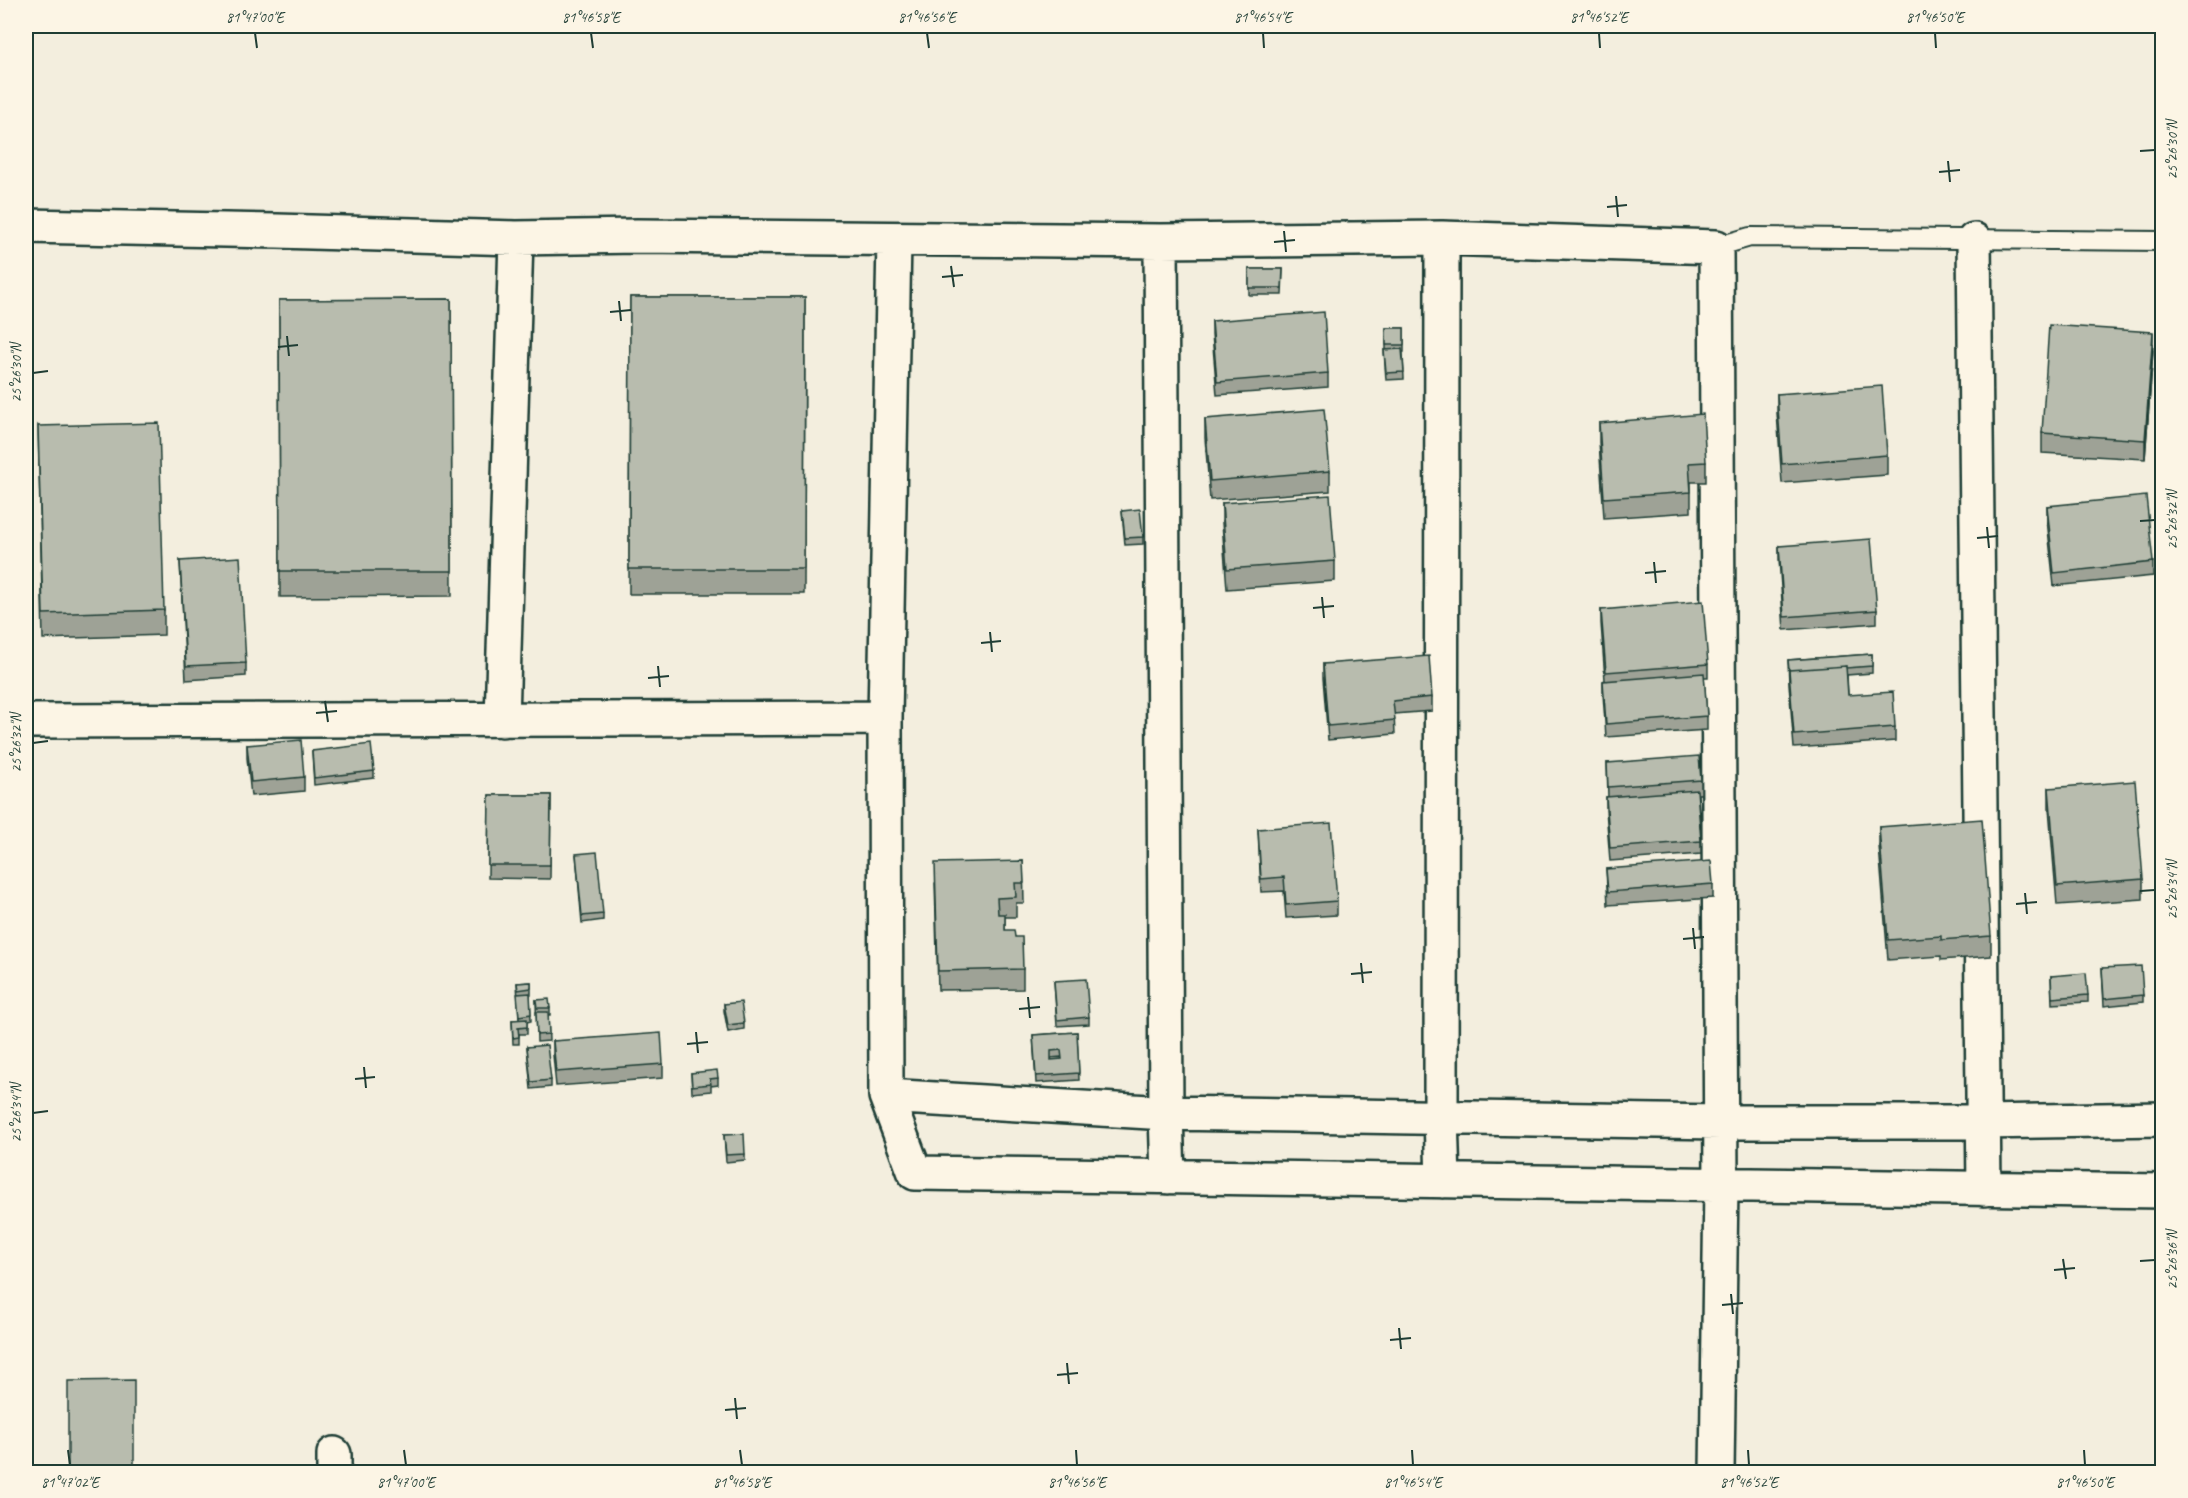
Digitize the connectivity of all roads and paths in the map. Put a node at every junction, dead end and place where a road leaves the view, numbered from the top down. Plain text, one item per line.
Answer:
1 (26, 226) edge
2 (516, 238) junction
3 (1442, 238) junction
4 (894, 240) junction
5 (1974, 240) junction
6 (1161, 241) junction
7 (2163, 241) edge
8 (1716, 247) junction
9 (885, 718) junction
10 (502, 720) junction
11 (26, 721) edge
12 (886, 1096) junction
13 (1166, 1113) junction
14 (1441, 1117) junction
15 (2163, 1119) edge
16 (1720, 1122) junction
17 (1982, 1122) junction
18 (1168, 1177) junction
19 (1443, 1181) junction
20 (1721, 1185) junction
21 (1984, 1189) junction
22 (2163, 1191) edge
23 (1717, 1473) edge

1 - 2 street
2 - 4 street
2 - 10 street
3 - 6 street
3 - 8 street
3 - 14 street
4 - 6 street
4 - 9 street
5 - 7 lane
5 - 8 lane
5 - 17 street
6 - 13 street
8 - 16 street
9 - 10 street
9 - 12 street
10 - 11 street
12 - 13 street
12 - 18 street
13 - 14 street
13 - 18 street
14 - 16 street
14 - 19 street
15 - 17 street
16 - 17 street
16 - 20 street
17 - 21 street
18 - 19 street
19 - 20 street
20 - 21 street
20 - 23 street
21 - 22 street

